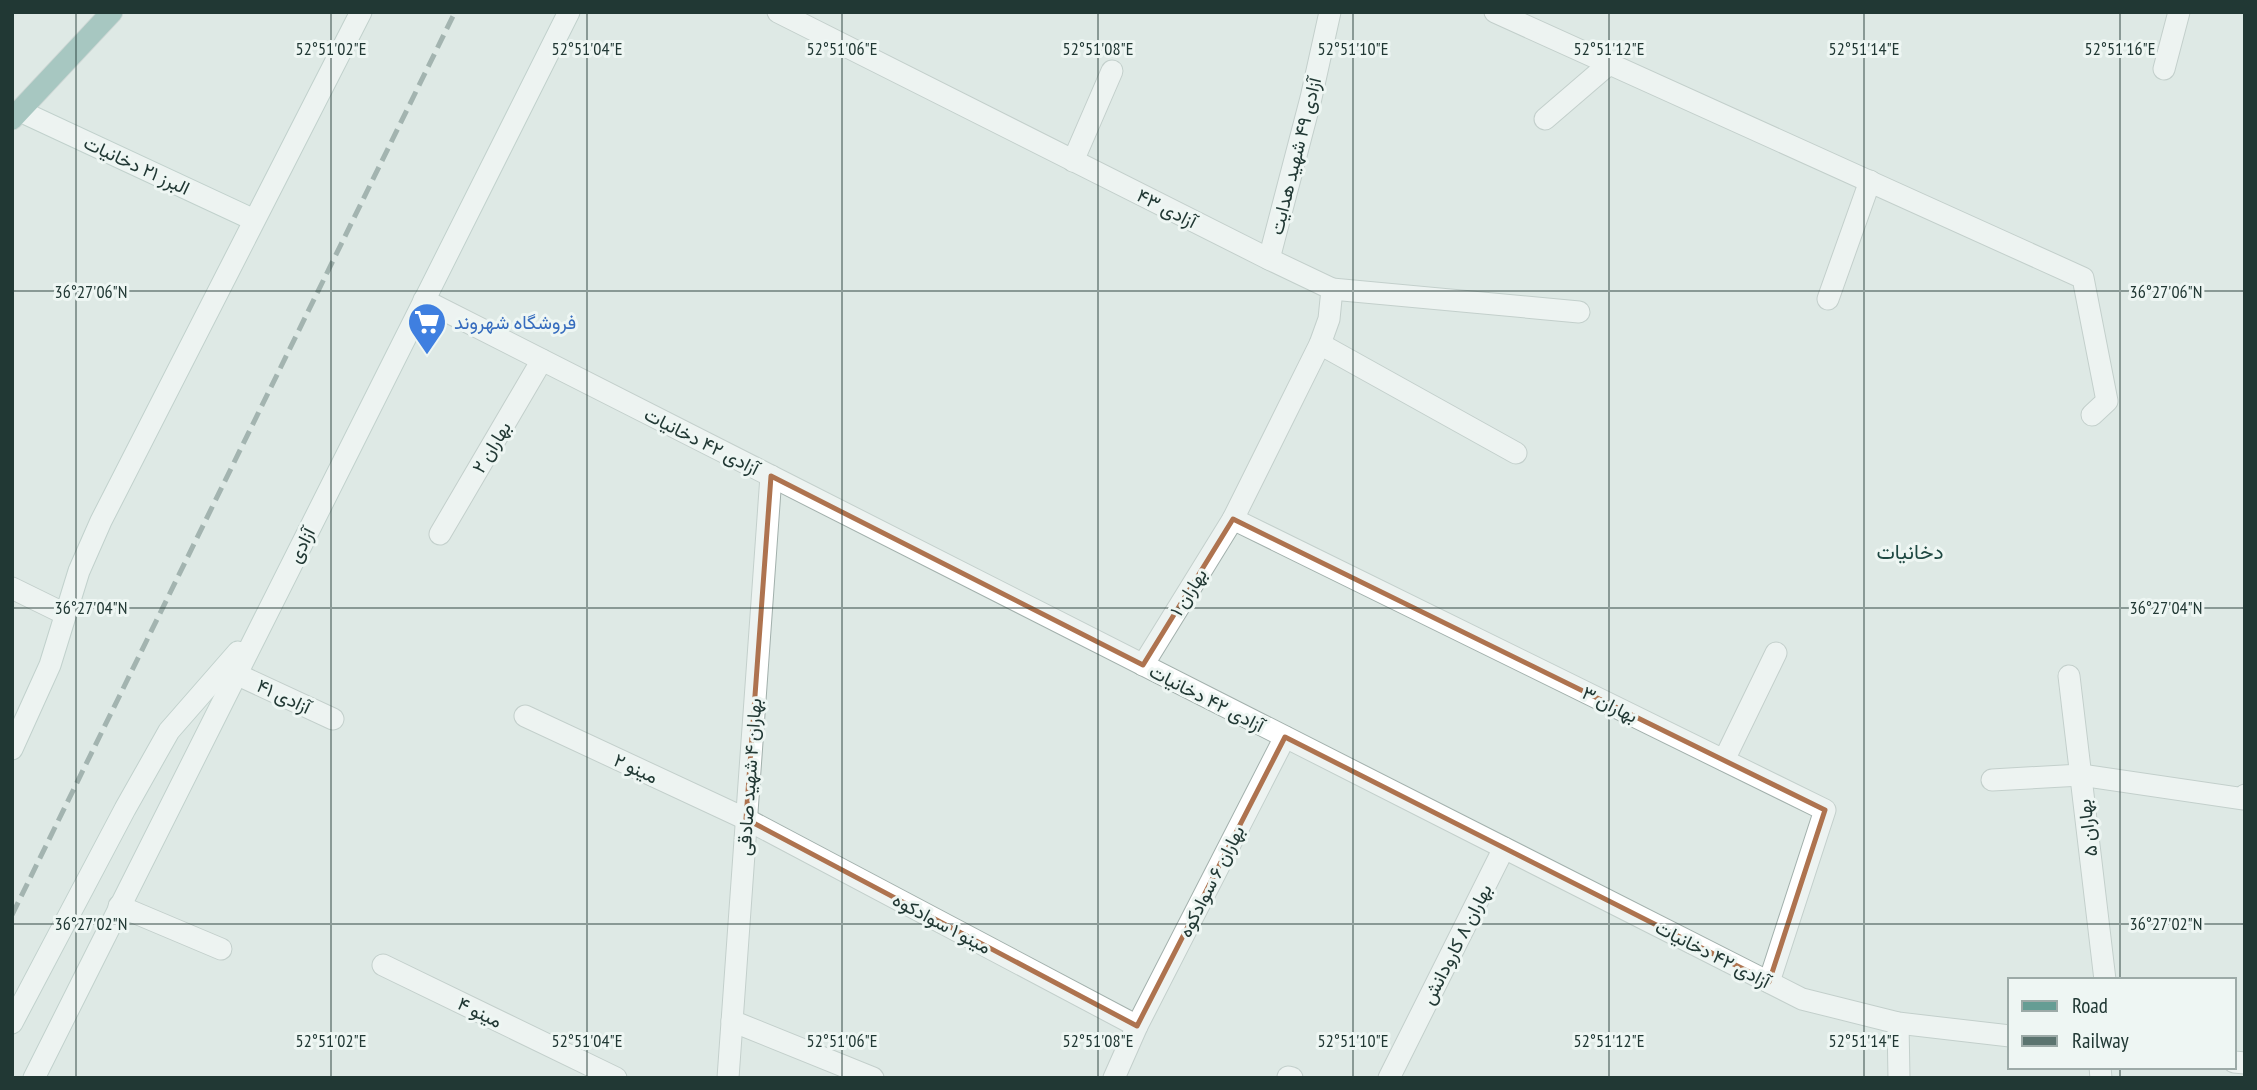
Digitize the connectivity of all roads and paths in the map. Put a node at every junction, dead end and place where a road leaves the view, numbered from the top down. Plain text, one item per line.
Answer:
1 (112, 12) edge
2 (361, 12) edge
3 (569, 12) edge
4 (778, 12) edge
5 (1330, 12) edge
6 (1495, 12) edge
7 (2179, 12) edge
8 (1609, 64) junction
9 (2164, 69) dead end
10 (1112, 72) dead end
11 (15, 112) edge
12 (1545, 119) dead end
13 (1073, 161) junction
14 (1870, 181) junction
15 (254, 220) junction
16 (1269, 259) junction
17 (1332, 289) junction
18 (1828, 299) dead end
19 (424, 300) junction
20 (1579, 312) dead end
21 (1320, 344) junction
22 (542, 360) junction
23 (2092, 415) dead end
24 (1516, 453) dead end
25 (771, 476) junction
26 (1233, 519) junction
27 (440, 534) dead end
28 (12, 588) edge
29 (65, 614) junction
30 (258, 629) junction
31 (1776, 653) dead end
32 (1143, 665) junction
33 (236, 674) junction
34 (2069, 676) dead end
35 (525, 716) dead end
36 (332, 719) dead end
37 (1285, 737) junction
38 (12, 749) edge
39 (1724, 760) junction
40 (2081, 775) junction
41 (1992, 779) dead end
42 (2244, 798) edge
43 (746, 819) junction
44 (1504, 848) junction
45 (119, 906) junction
46 (221, 949) dead end
47 (383, 965) dead end
48 (2105, 978) edge
49 (1769, 982) junction
50 (732, 1021) junction
51 (12, 1023) edge
52 (1898, 1023) junction
53 (1137, 1026) junction
54 (2008, 1036) edge
55 (34, 1078) edge
56 (615, 1078) edge
57 (728, 1078) edge
58 (873, 1078) edge
59 (1114, 1078) edge
60 (1389, 1078) edge
61 (1899, 1078) edge

1 - 11 main road
2 - 15 street
3 - 19 street, آزادی
4 - 13 street, آزادی ۴۳
5 - 16 street, آزادی ۴۹ شهید هدایت
6 - 8 street
7 - 9 street
8 - 12 street
8 - 14 street
10 - 13 street
11 - 15 street, البرز ۲۱ دخانیات
13 - 16 street, آزادی ۴۳
14 - 18 street
14 - 23 street
15 - 29 street
16 - 17 street, آزادی ۴۳
17 - 20 street
17 - 21 street
19 - 22 street, آزادی ۴۲ دخانیات
19 - 30 street, آزادی
21 - 24 street
21 - 26 street
22 - 25 street, آزادی ۴۲ دخانیات
22 - 27 street, بهاران ۲
25 - 32 street, آزادی ۴۲ دخانیات
25 - 43 street, بهاران ۴ شهید صادقی
26 - 32 street, بهاران ۱
26 - 39 street, بهاران ۳
28 - 29 street
29 - 38 street
30 - 33 street, آزادی
30 - 51 street
31 - 39 street
32 - 37 street, آزادی ۴۲ دخانیات
33 - 36 street, آزادی ۴۱
33 - 45 street, آزادی
34 - 40 street, بهاران ۵
35 - 43 street, مینو ۲
37 - 44 street, آزادی ۴۲ دخانیات
37 - 53 street, بهاران ۶ سوادکوه
39 - 49 street, بهاران ۳
40 - 41 street
40 - 42 street
40 - 48 street, بهاران ۵
43 - 50 street, بهاران ۴ شهید صادقی
43 - 53 street, مینو ۱ سوادکوه
44 - 49 street, آزادی ۴۲ دخانیات
44 - 60 street, بهاران ۸ کارودانش
45 - 46 street
45 - 55 street, آزادی
47 - 56 street, مینو ۴
49 - 52 street, آزادی ۴۲ دخانیات
50 - 57 street, بهاران ۴ شهید صادقی
50 - 58 street
52 - 54 street, آزادی ۴۲ دخانیات
52 - 61 street
53 - 59 street, بهاران ۶ سوادکوه

